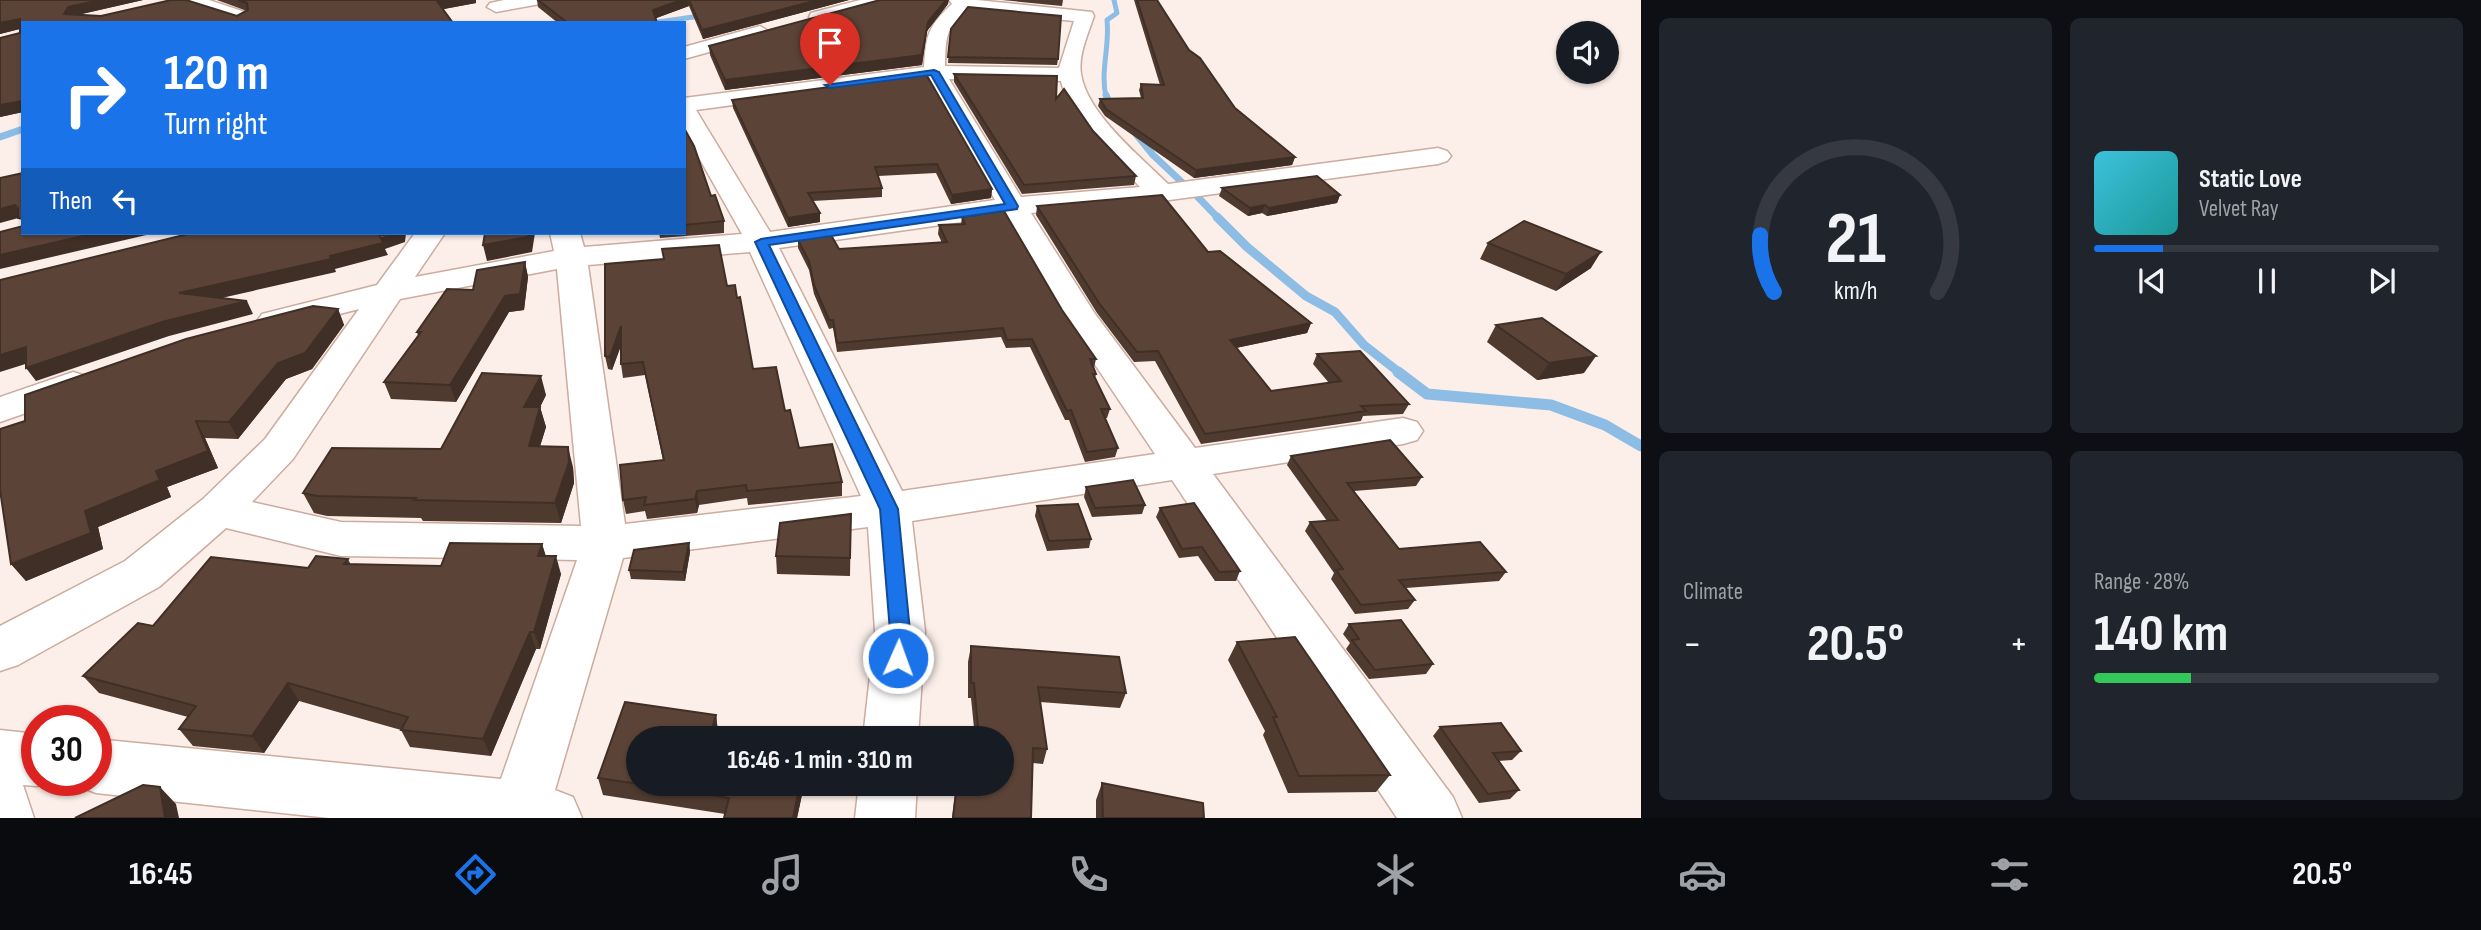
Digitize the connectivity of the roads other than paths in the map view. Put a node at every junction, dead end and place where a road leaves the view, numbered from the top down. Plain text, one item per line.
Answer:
1 (191, 0) edge
2 (534, 0) edge
3 (824, 0) edge
4 (880, 0) edge
5 (960, 2) edge
6 (495, 10) edge
7 (845, 10) junction
8 (241, 18) edge
9 (805, 20) edge
10 (778, 27) edge
11 (686, 51) edge
12 (934, 72) junction
13 (1070, 75) junction
14 (686, 107) edge
15 (686, 111) edge
16 (1438, 156) dead end
17 (1162, 193) junction
18 (1013, 206) junction
19 (429, 235) edge
20 (761, 242) junction
21 (568, 245) edge
22 (392, 290) junction
23 (248, 328) edge
24 (104, 373) edge
25 (0, 410) edge
26 (1403, 431) dead end
27 (1184, 465) junction
28 (889, 509) junction
29 (218, 510) junction
30 (605, 543) junction
31 (0, 650) edge
32 (892, 726) edge
33 (0, 756) edge
34 (21, 758) edge
35 (112, 768) edge
36 (887, 796) edge
37 (0, 799) edge
38 (529, 815) edge
39 (4, 818) edge
40 (885, 818) edge
41 (1432, 818) edge

1 - 8 street
2 - 6 street
3 - 7 street
4 - 7 street
5 - 12 street
5 - 13 street
7 - 9 street
10 - 11 street
12 - 13 street
12 - 14 street
12 - 18 street
13 - 17 street
15 - 20 street
16 - 17 street
17 - 18 street
18 - 20 street
18 - 27 street
19 - 22 street
20 - 21 street
20 - 28 street
21 - 22 street
21 - 30 street
22 - 23 street
22 - 29 street
24 - 25 street
26 - 27 street
27 - 28 street
27 - 41 street
28 - 30 street
28 - 32 street
29 - 30 street
29 - 31 street
30 - 38 street
33 - 34 street
35 - 38 street
36 - 40 street
37 - 39 street

